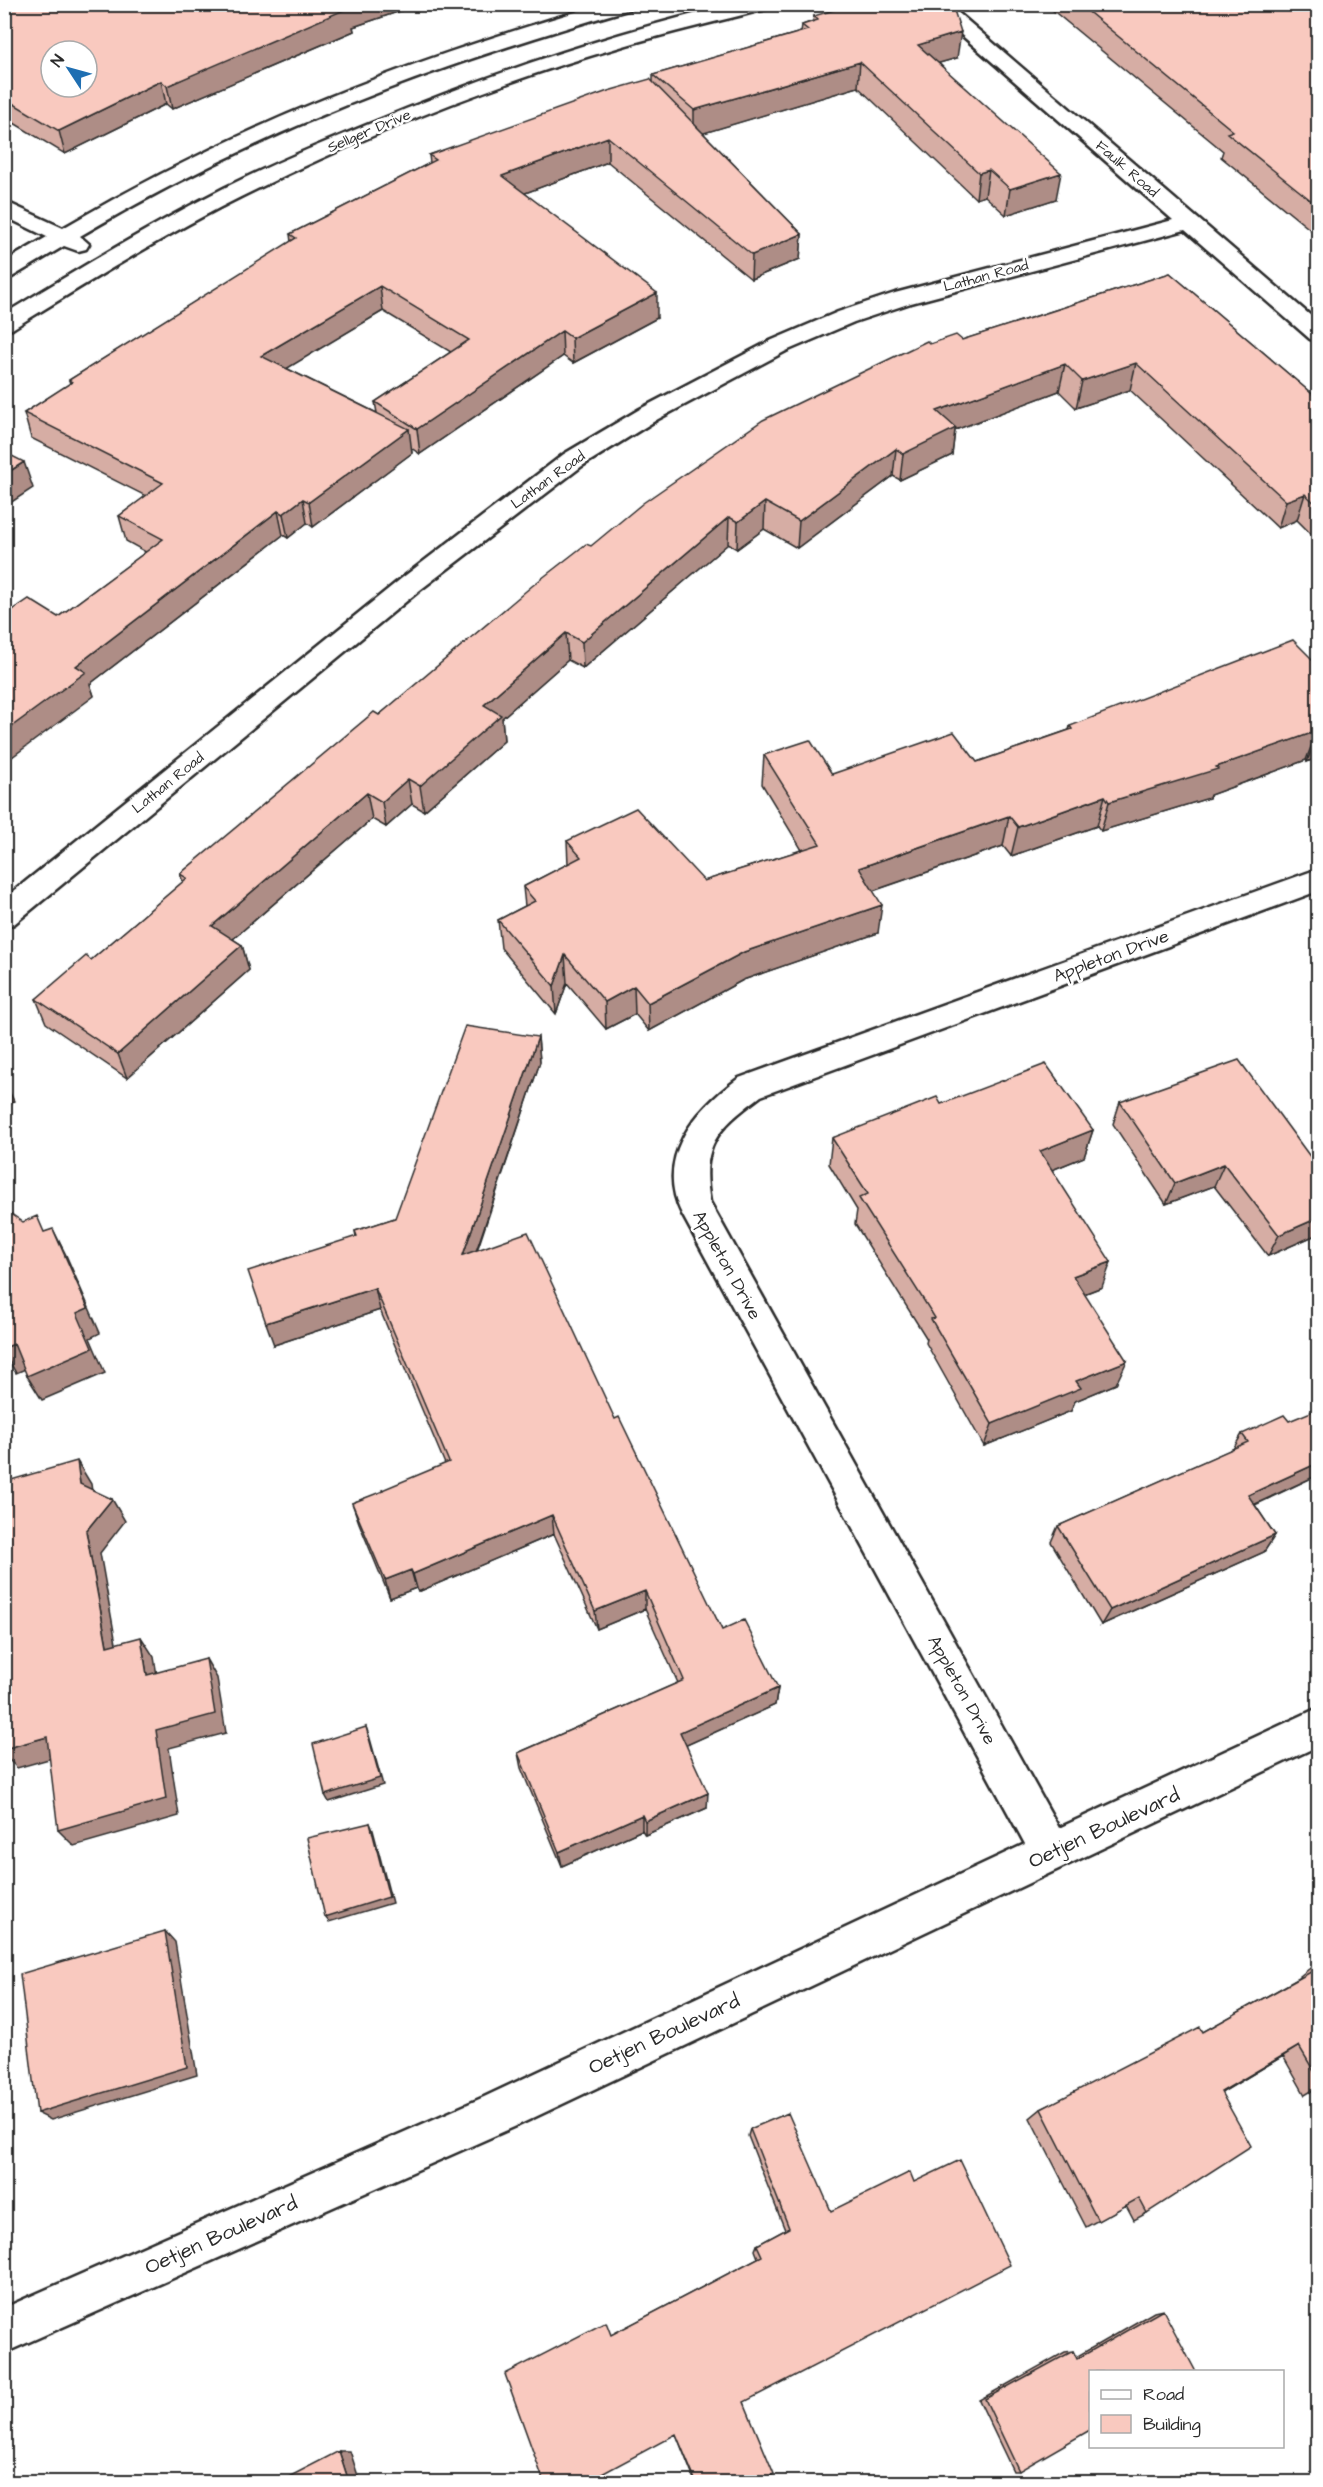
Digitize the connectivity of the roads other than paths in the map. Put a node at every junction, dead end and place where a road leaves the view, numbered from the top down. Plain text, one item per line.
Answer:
1 (627, 4) edge
2 (763, 4) edge
3 (936, 4) edge
4 (4, 207) edge
5 (1190, 222) junction
6 (63, 237) junction
7 (108, 260) junction
8 (4, 272) edge
9 (4, 324) edge
10 (1318, 334) edge
11 (1318, 880) edge
12 (4, 916) edge
13 (1318, 1727) edge
14 (1051, 1852) junction
15 (4, 2331) edge

1 - 6 street
2 - 7 street, Sellger Drive
3 - 5 street, Faulk Road
4 - 6 street
5 - 10 street, Faulk Road
5 - 12 street, Lathan Road
6 - 7 street
6 - 8 street
7 - 9 street, Sellger Drive
11 - 14 street, Appleton Drive
13 - 14 street, Oetjen Boulevard
14 - 15 street, Oetjen Boulevard

